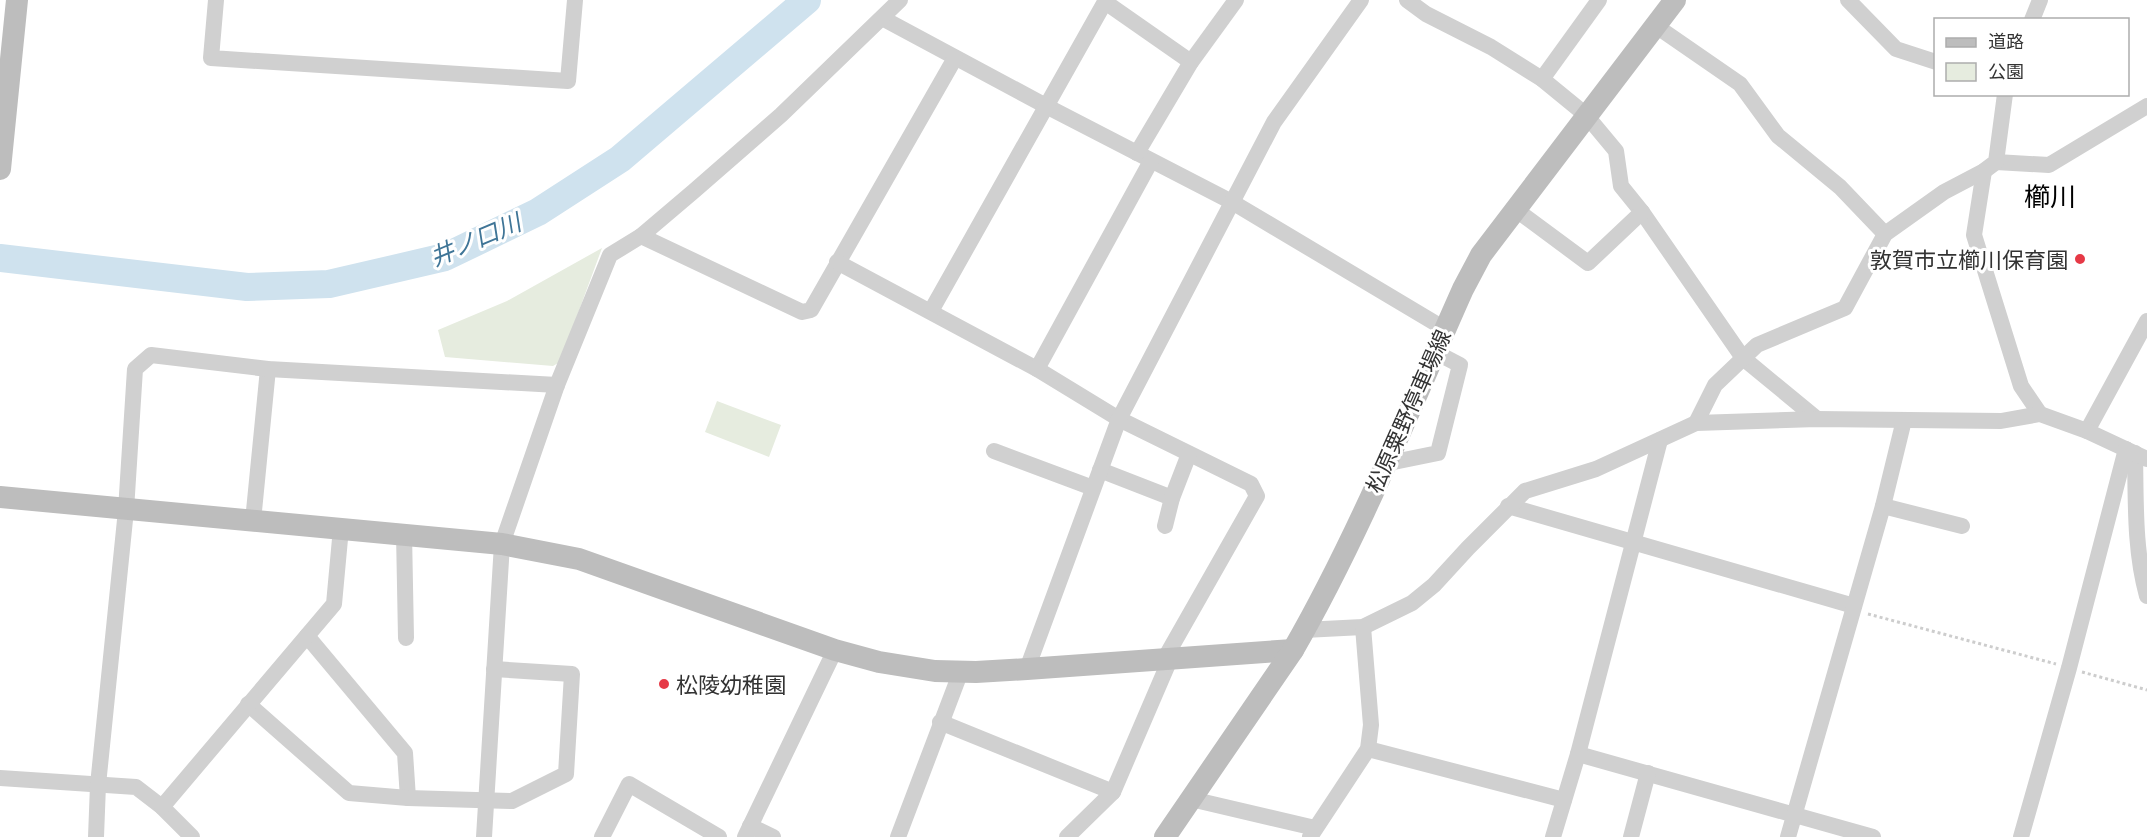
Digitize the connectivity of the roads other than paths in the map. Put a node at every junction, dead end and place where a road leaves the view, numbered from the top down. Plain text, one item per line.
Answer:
1 (17, 0) edge
2 (216, 0) edge
3 (575, 0) edge
4 (900, 0) edge
5 (1236, 0) edge
6 (1361, 0) edge
7 (1407, 0) edge
8 (1599, 0) edge
9 (1675, 0) edge
10 (1848, 0) edge
11 (2040, 0) edge
12 (1105, 1) edge
13 (882, 18) junction
14 (2033, 18) edge
15 (1656, 26) junction
16 (955, 58) junction
17 (1191, 62) junction
18 (1934, 62) edge
19 (1542, 79) junction
20 (2005, 96) edge
21 (2147, 105) edge
22 (1046, 106) junction
23 (1586, 116) junction
24 (2, 121) edge
25 (1144, 157) junction
26 (1990, 167) junction
27 (0, 169) edge
28 (1232, 202) junction
29 (1515, 209) junction
30 (1642, 212) junction
31 (1885, 234) junction
32 (641, 236) junction
33 (837, 262) junction
34 (931, 311) junction
35 (2147, 321) edge
36 (1445, 329) junction
37 (1435, 351) junction
38 (1743, 358) junction
39 (268, 369) junction
40 (1037, 369) junction
41 (557, 385) junction
42 (2040, 414) junction
43 (1119, 419) junction
44 (1818, 419) junction
45 (1904, 420) junction
46 (1696, 423) junction
47 (2087, 430) junction
48 (1660, 440) junction
49 (994, 451) dead end
50 (1190, 454) junction
51 (2136, 454) edge
52 (1384, 464) junction
53 (1100, 470) junction
54 (1093, 488) junction
55 (0, 497) edge
56 (1172, 498) junction
57 (1508, 506) junction
58 (1883, 506) junction
59 (126, 510) junction
60 (253, 521) junction
61 (1165, 526) dead end
62 (1962, 526) dead end
63 (341, 528) junction
64 (405, 533) junction
65 (1634, 542) junction
66 (502, 544) junction
67 (2147, 596) edge
68 (1853, 608) junction
69 (1363, 627) junction
70 (1304, 630) junction
71 (307, 636) junction
72 (406, 638) dead end
73 (835, 650) junction
74 (1293, 650) junction
75 (1168, 658) junction
76 (494, 669) junction
77 (1027, 669) junction
78 (962, 671) junction
79 (248, 704) junction
80 (940, 722) junction
81 (1368, 749) junction
82 (1578, 754) junction
83 (1648, 773) junction
84 (0, 778) edge
85 (98, 785) junction
86 (1113, 792) junction
87 (408, 798) junction
88 (1191, 799) junction
89 (1564, 800) junction
90 (485, 801) junction
91 (162, 807) junction
92 (1794, 814) junction
93 (747, 832) edge
94 (1313, 833) edge
95 (96, 837) edge
96 (192, 837) edge
97 (484, 837) edge
98 (602, 837) edge
99 (719, 837) edge
100 (773, 837) edge
101 (898, 837) edge
102 (1067, 837) edge
103 (1165, 837) edge
104 (1553, 837) edge
105 (1631, 837) edge
106 (1788, 837) edge
107 (1873, 837) edge
108 (2021, 837) edge

1 - 24 street
2 - 3 street
4 - 13 street
5 - 17 street
6 - 28 street
7 - 19 street
8 - 19 street
9 - 15 street, 松原粟野停車場線
10 - 18 street
11 - 14 street
12 - 17 street
12 - 22 street
13 - 16 street
13 - 32 street
15 - 23 street, 松原粟野停車場線
15 - 31 street
16 - 22 street
16 - 33 street
17 - 25 street
19 - 23 street
20 - 26 street
21 - 26 street
22 - 25 street
22 - 34 street
23 - 29 street, 松原粟野停車場線
23 - 30 street
24 - 27 street
25 - 28 street
25 - 40 street
26 - 31 street
26 - 42 street
28 - 36 street
28 - 43 street
29 - 30 street
29 - 36 street, 松原粟野停車場線
30 - 38 street
31 - 38 street
32 - 33 street
32 - 41 street
33 - 34 street
34 - 40 street
35 - 47 street
36 - 37 street, 松原粟野停車場線
37 - 52 street, 松原粟野停車場線
37 - 52 street
38 - 44 street
38 - 46 street
39 - 41 street
39 - 59 street
39 - 60 street
40 - 43 street
41 - 66 street
42 - 45 street
42 - 47 street
43 - 50 street
43 - 53 street
44 - 45 street
44 - 46 street
45 - 58 street
46 - 48 street
47 - 51 street
48 - 57 street
48 - 65 street
49 - 54 street
50 - 56 street
50 - 75 street
51 - 67 street
51 - 108 street
52 - 70 street, 松原粟野停車場線
53 - 54 street
53 - 56 street
54 - 77 street
55 - 59 street
56 - 61 street
57 - 65 street
57 - 69 street
58 - 62 street
58 - 68 street
59 - 60 street
59 - 85 street
60 - 63 street
63 - 64 street
63 - 71 street
64 - 66 street
64 - 72 street
65 - 68 street
65 - 82 street
66 - 73 street
66 - 76 street
68 - 92 street
69 - 70 street
69 - 81 street
70 - 74 street, 松原粟野停車場線
71 - 79 street
71 - 87 street
73 - 78 street
73 - 93 street
74 - 75 street
74 - 88 street, 松原粟野停車場線
75 - 77 street
75 - 86 street
76 - 90 street
76 - 90 street
77 - 78 street
78 - 80 street
79 - 87 street
79 - 91 street
80 - 86 street
80 - 101 street
81 - 89 street
81 - 94 street
82 - 83 street
82 - 89 street
83 - 92 street
83 - 105 street
84 - 85 street
85 - 91 street
85 - 95 street
86 - 102 street
87 - 90 street
88 - 94 street
88 - 103 street, 松原粟野停車場線
89 - 104 street
90 - 97 street
91 - 96 street
92 - 106 street
92 - 107 street
93 - 100 street
98 - 99 street

